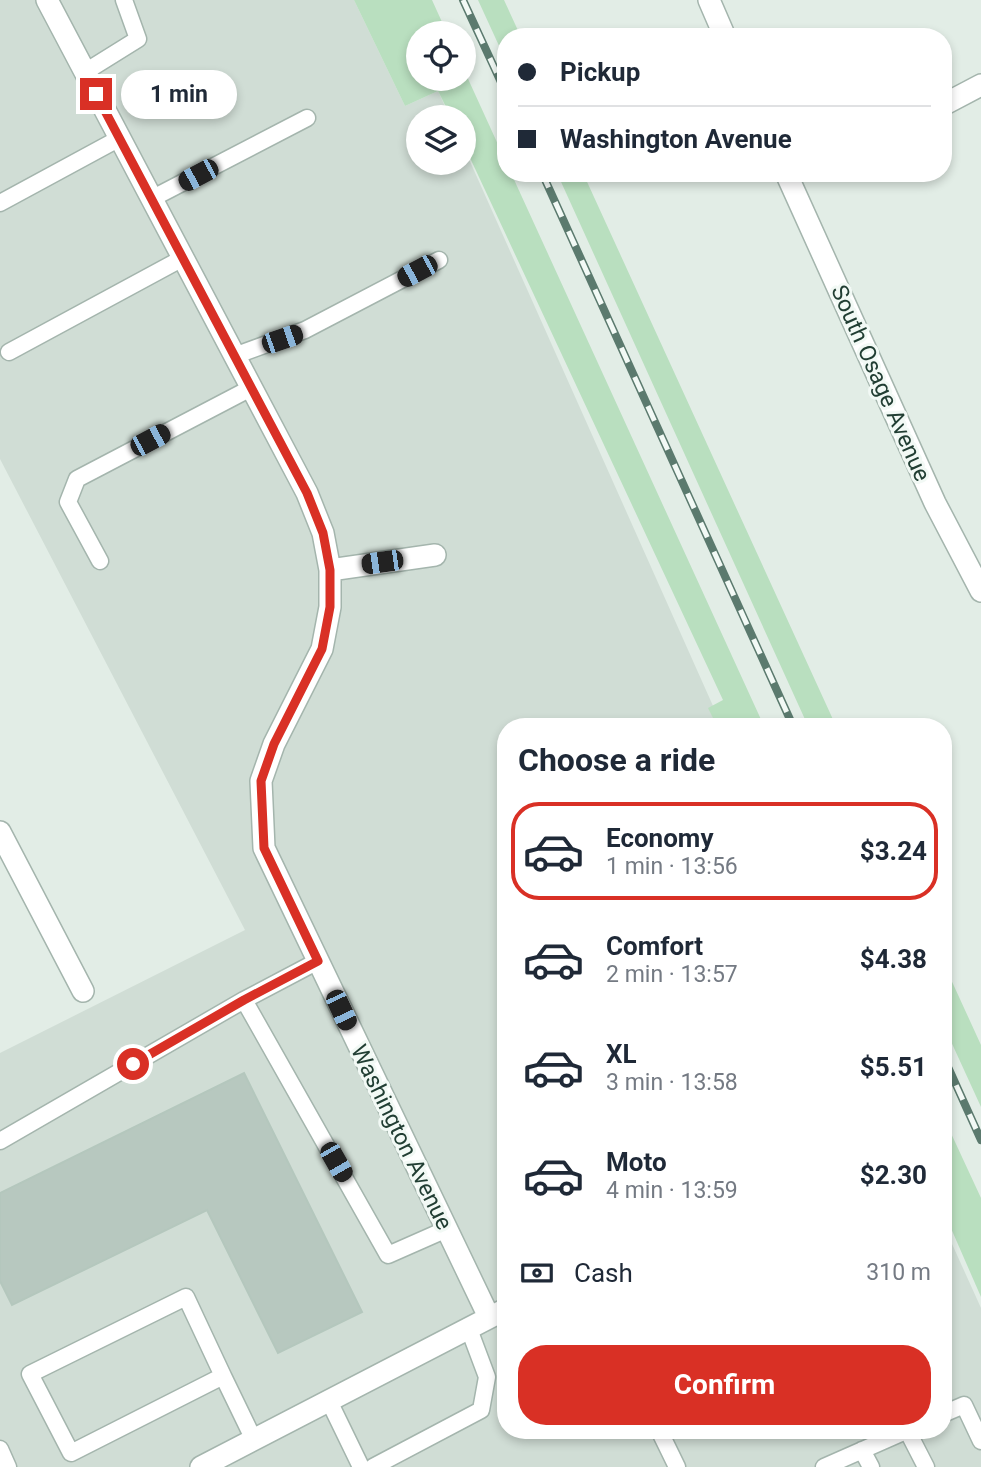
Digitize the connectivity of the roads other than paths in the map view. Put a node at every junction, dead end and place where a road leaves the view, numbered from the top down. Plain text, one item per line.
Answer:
1 (47, 0) edge
2 (124, 0) edge
3 (709, 0) edge
4 (721, 28) edge
5 (85, 72) junction
6 (981, 85) edge
7 (952, 100) edge
8 (307, 118) dead end
9 (120, 138) junction
10 (797, 182) edge
11 (152, 199) junction
12 (0, 203) edge
13 (183, 258) junction
14 (439, 260) dead end
15 (9, 352) dead end
16 (234, 356) junction
17 (251, 388) junction
18 (435, 555) dead end
19 (973, 555) edge
20 (100, 561) dead end
21 (330, 570) junction
22 (981, 591) edge
23 (2, 841) edge
24 (318, 961) junction
25 (83, 991) dead end
26 (244, 1000) junction
27 (0, 1140) edge
28 (447, 1228) junction
29 (497, 1311) edge
30 (497, 1314) edge
31 (468, 1329) junction
32 (223, 1376) junction
33 (328, 1401) junction
34 (952, 1410) edge
35 (663, 1439) edge
36 (887, 1439) edge
37 (912, 1439) edge
38 (254, 1440) junction
39 (981, 1441) edge
40 (0, 1449) edge
41 (862, 1450) junction
42 (211, 1465) edge
43 (8, 1467) edge
44 (361, 1467) edge
45 (373, 1467) edge
46 (677, 1467) edge
47 (824, 1467) edge
48 (871, 1467) edge
49 (926, 1467) edge

1 - 5 street, Washington Avenue
2 - 5 lane
3 - 4 street
5 - 9 street, Washington Avenue
6 - 7 street
8 - 11 lane
9 - 11 street, Washington Avenue
9 - 12 lane
10 - 19 street, South Osage Avenue
11 - 13 street, Washington Avenue
13 - 15 lane
13 - 16 street, Washington Avenue
14 - 16 lane
16 - 17 street, Washington Avenue
17 - 20 lane
17 - 21 street, Washington Avenue
18 - 21 street
19 - 22 street, South Osage Avenue
21 - 24 street, Washington Avenue
23 - 25 street
24 - 26 lane
24 - 28 street, Washington Avenue
26 - 27 lane
26 - 28 lane
28 - 29 street, Washington Avenue
30 - 31 street
31 - 33 street
31 - 45 lane
32 - 32 lane
32 - 38 lane
33 - 38 street
33 - 44 lane
34 - 39 lane
35 - 46 lane
36 - 41 lane
37 - 49 lane
38 - 42 street
40 - 43 lane
41 - 47 lane
41 - 48 lane

